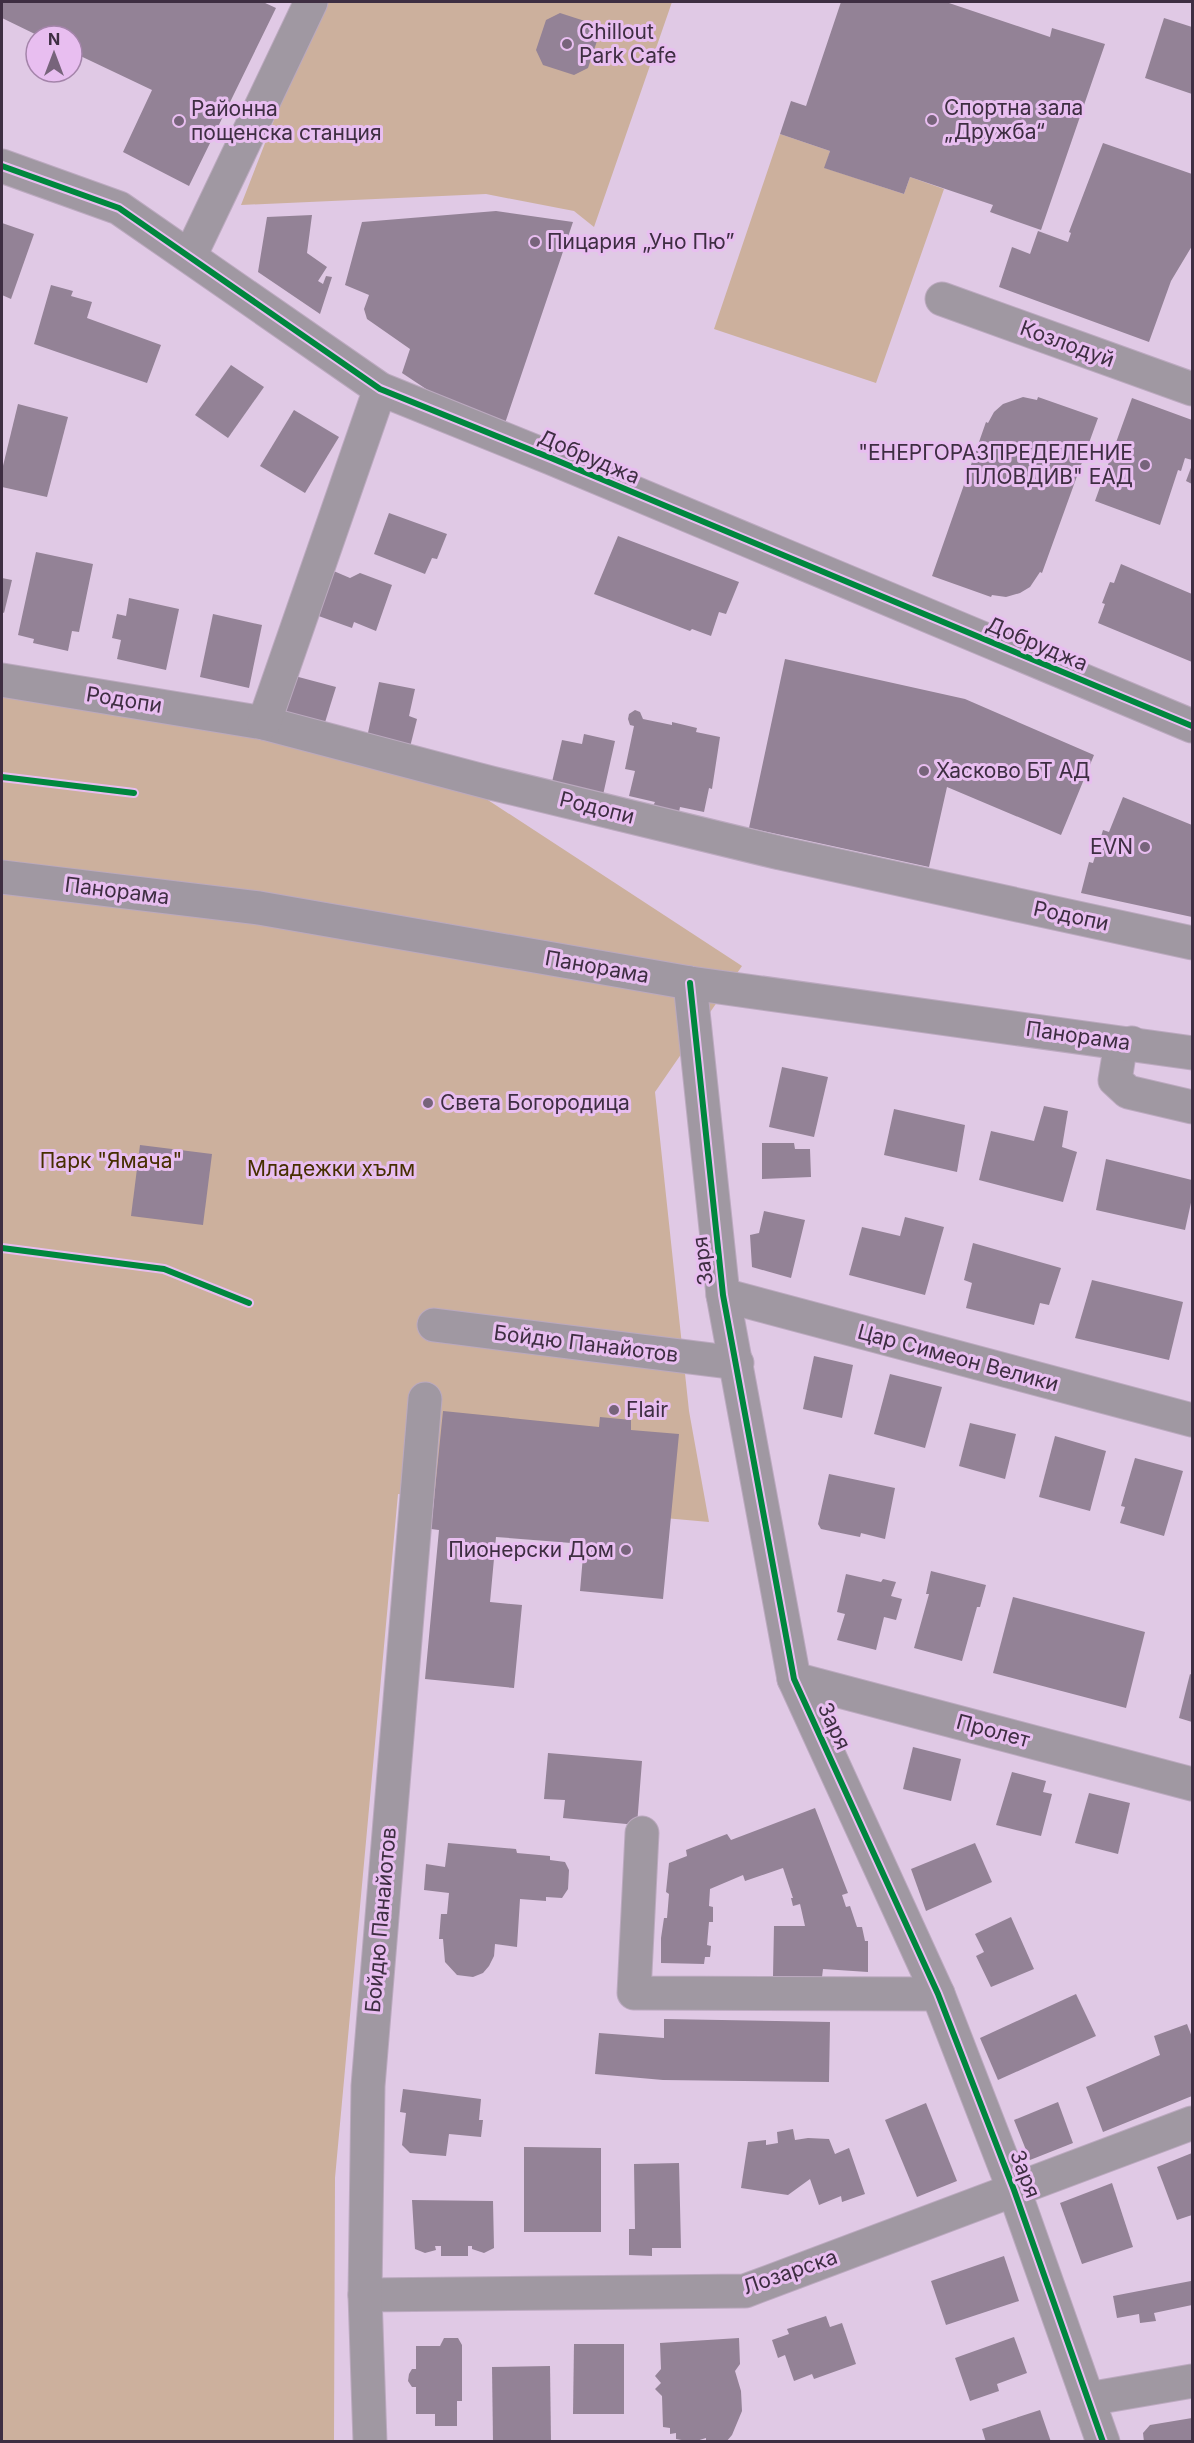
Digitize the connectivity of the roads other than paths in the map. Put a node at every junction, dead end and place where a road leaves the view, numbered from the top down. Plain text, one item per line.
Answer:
1 (311, 2) edge
2 (2, 166) edge
3 (190, 255) junction
4 (942, 299) dead end
5 (380, 389) junction
6 (1192, 389) edge
7 (2, 680) edge
8 (264, 723) junction
9 (1192, 726) edge
10 (2, 878) edge
11 (1192, 943) edge
12 (690, 983) junction
13 (1132, 1043) junction
14 (1192, 1053) edge
15 (1192, 1107) edge
16 (723, 1295) junction
17 (434, 1325) dead end
18 (737, 1363) junction
19 (425, 1399) dead end
20 (1192, 1420) edge
21 (794, 1679) junction
22 (1192, 1784) edge
23 (642, 1833) dead end
24 (938, 1994) junction
25 (1192, 2123) edge
26 (1014, 2190) junction
27 (365, 2295) junction
28 (1192, 2381) edge
29 (1088, 2399) junction
30 (370, 2442) edge
31 (1103, 2442) edge

1 - 3 street
2 - 3 street, Добруджа
3 - 5 street, Добруджа
4 - 6 street, Козлодуй
5 - 8 street
5 - 9 street, Добруджа
7 - 8 street, Родопи
8 - 11 street, Родопи
10 - 12 street, Панорама
12 - 13 street, Панорама
12 - 16 street, Заря
13 - 14 street, Панорама
13 - 15 street
16 - 18 street, Заря
16 - 20 street, Цар Симеон Велики
17 - 18 street, Бойдю Панайотов
18 - 21 street, Заря
19 - 27 street, Бойдю Панайотов
21 - 22 street, Пролет
21 - 24 street, Заря
23 - 24 street
24 - 26 street, Заря
25 - 26 street, Лозарска
26 - 27 street, Лозарска
26 - 29 street, Заря
27 - 30 street, Бойдю Панайотов
28 - 29 street
29 - 31 street, Заря

